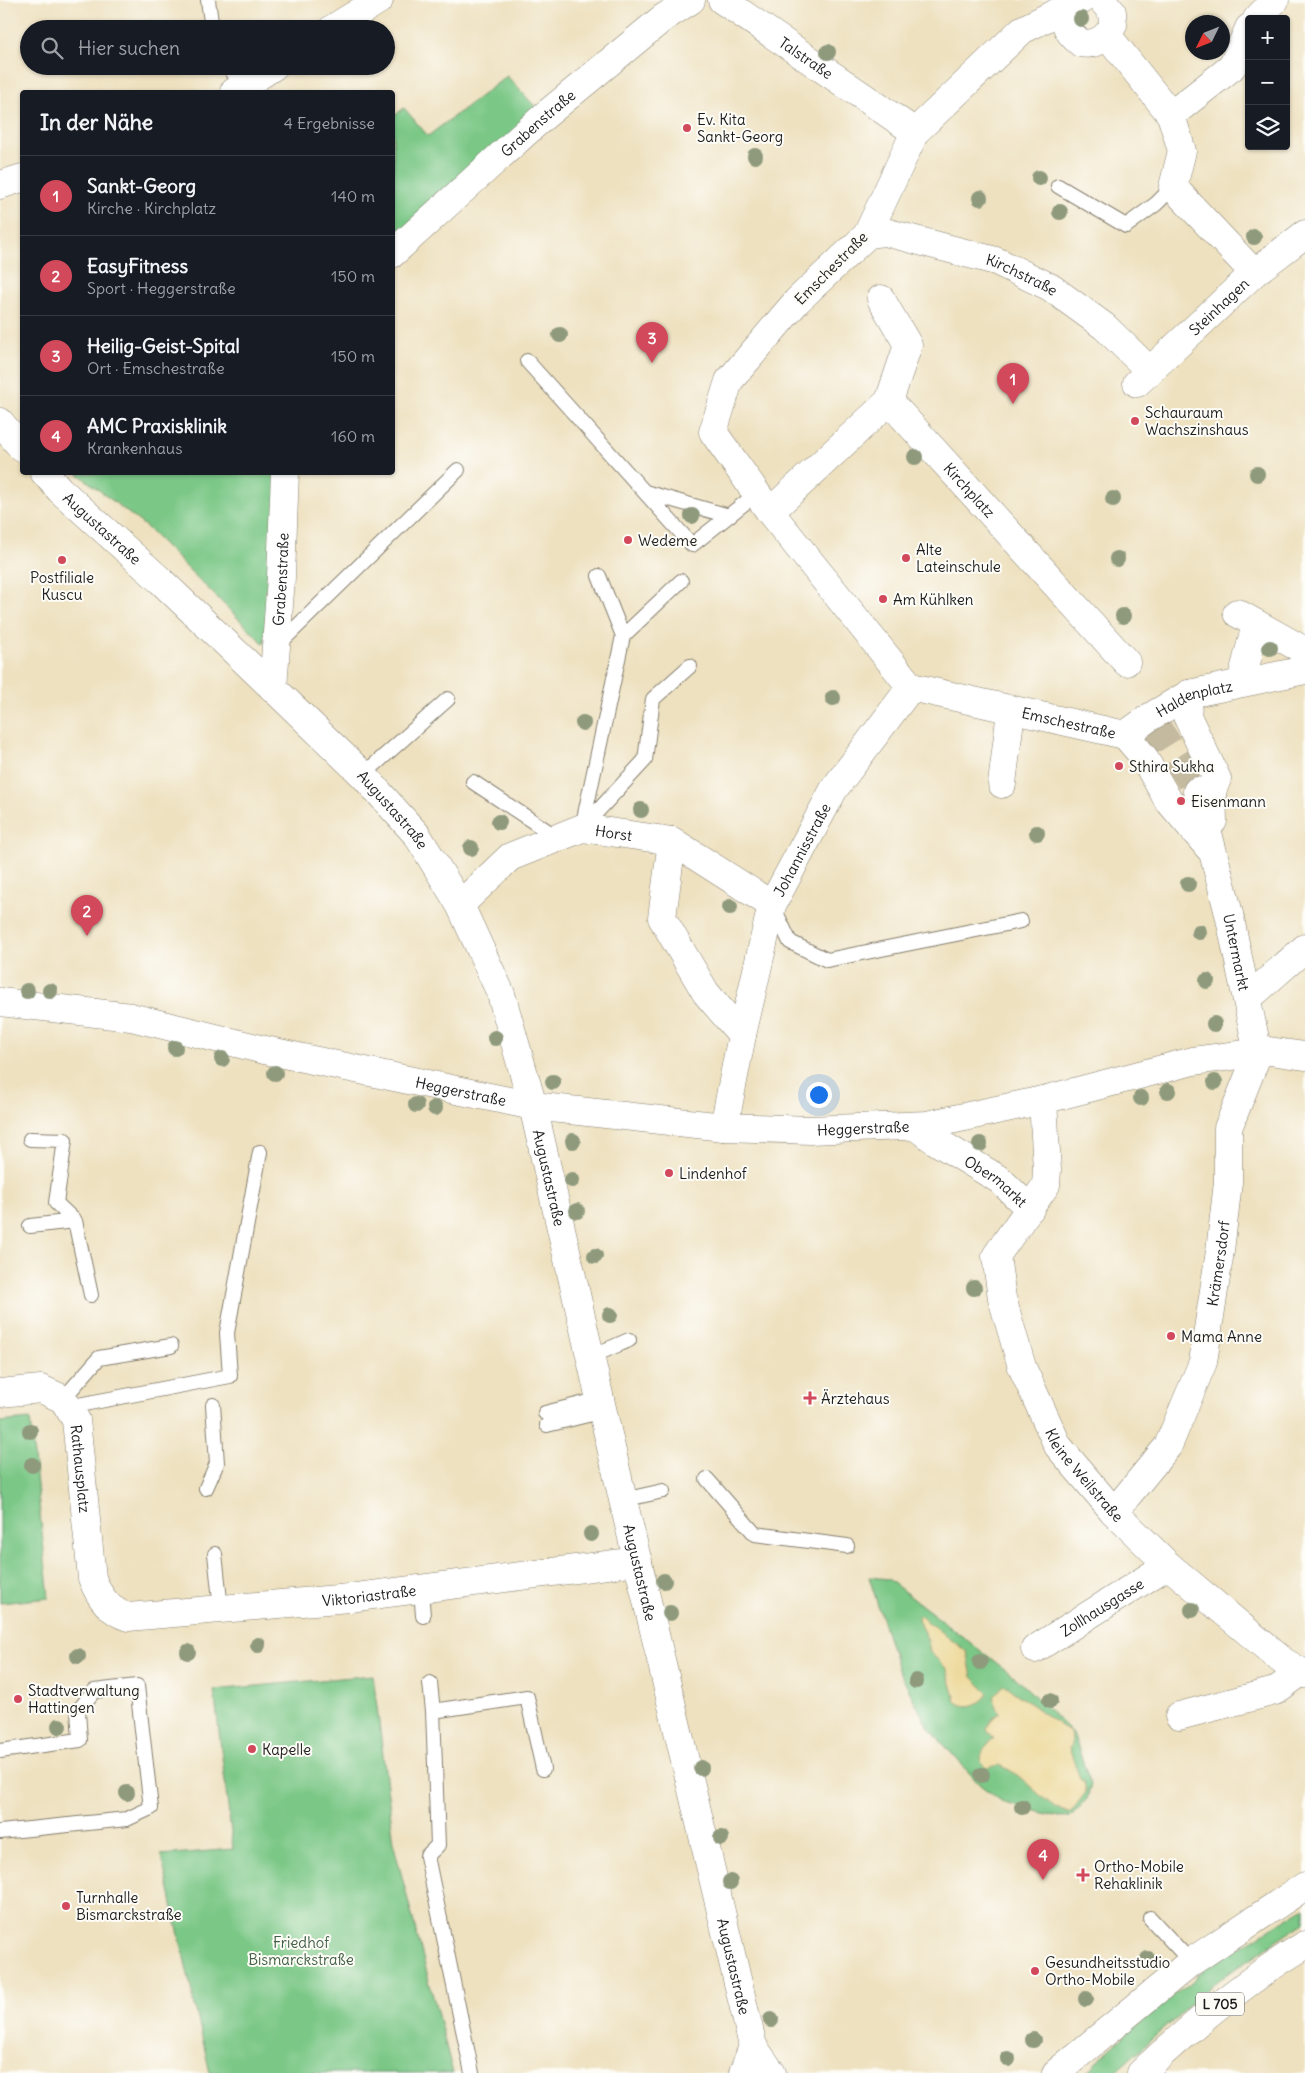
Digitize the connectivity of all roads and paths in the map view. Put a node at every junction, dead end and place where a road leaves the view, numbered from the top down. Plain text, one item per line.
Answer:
1 (208, 0) edge
2 (379, 0) edge
3 (691, 0) edge
4 (722, 0) edge
5 (1102, 0) edge
6 (1275, 0) edge
7 (1076, 2) edge
8 (1261, 15) edge
9 (211, 20) edge
10 (347, 20) edge
11 (1107, 35) junction
12 (1245, 37) edge
13 (252, 75) edge
14 (235, 82) edge
15 (1172, 115) junction
16 (916, 132) junction
17 (20, 179) edge
18 (0, 185) edge
19 (1058, 186) dead end
20 (1173, 187) junction
21 (1305, 234) edge
22 (867, 235) junction
23 (395, 251) edge
24 (1254, 273) junction
25 (881, 299) dead end
26 (527, 361) dead end
27 (1143, 377) joint
28 (889, 401) junction
29 (0, 422) edge
30 (20, 446) edge
31 (458, 470) dead end
32 (47, 475) edge
33 (285, 475) edge
34 (645, 492) junction
35 (763, 503) junction
36 (729, 516) junction
37 (599, 576) dead end
38 (681, 581) dead end
39 (623, 636) junction
40 (276, 647) junction
41 (1305, 651) edge
42 (1126, 662) dead end
43 (690, 666) dead end
44 (1305, 670) edge
45 (1241, 683) junction
46 (273, 688) junction
47 (911, 688) junction
48 (1189, 694) junction
49 (448, 698) dead end
50 (1011, 711) junction
51 (1149, 715) joint
52 (1125, 735) junction
53 (363, 775) junction
54 (473, 782) dead end
55 (1002, 784) dead end
56 (1197, 791) tunnel mouth
57 (570, 833) junction
58 (672, 841) junction
59 (1213, 852) junction
60 (460, 905) junction
61 (772, 905) junction
62 (1021, 921) dead end
63 (1305, 948) edge
64 (1247, 999) junction
65 (0, 1002) edge
66 (742, 1035) junction
67 (1258, 1053) junction
68 (1305, 1056) edge
69 (1042, 1100) junction
70 (533, 1106) junction
71 (921, 1125) junction
72 (724, 1127) junction
73 (30, 1139) dead end
74 (260, 1152) dead end
75 (1030, 1209) junction
76 (75, 1221) junction
77 (30, 1226) dead end
78 (91, 1295) dead end
79 (629, 1340) dead end
80 (170, 1346) dead end
81 (590, 1357) junction
82 (0, 1394) edge
83 (66, 1403) junction
84 (213, 1405) dead end
85 (602, 1405) junction
86 (546, 1419) dead end
87 (707, 1479) dead end
88 (206, 1488) dead end
89 (663, 1490) dead end
90 (623, 1500) junction
91 (1114, 1512) junction
92 (846, 1546) dead end
93 (215, 1554) dead end
94 (638, 1561) junction
95 (1168, 1565) junction
96 (421, 1589) junction
97 (105, 1602) joint
98 (221, 1609) junction
99 (423, 1616) dead end
100 (1035, 1649) dead end
101 (1303, 1673) edge
102 (430, 1683) dead end
103 (434, 1711) junction
104 (1180, 1716) dead end
105 (0, 1751) edge
106 (543, 1769) dead end
107 (0, 1832) edge
108 (1305, 1886) edge
109 (1150, 1918) dead end
110 (1305, 1945) edge
111 (1191, 1962) junction
112 (753, 2046) junction
113 (472, 2073) edge
114 (743, 2073) edge
115 (772, 2073) edge
116 (1056, 2073) edge
117 (1141, 2073) edge

1 - 9 lane
2 - 10 street
3 - 23 street, Grabenstraße
4 - 16 street, Talstraße
5 - 11 street
6 - 8 street
7 - 11 street, Emschestraße
7 - 16 street, Emschestraße
11 - 15 street
12 - 15 street
13 - 14 street
15 - 20 street
16 - 22 street, Emschestraße
17 - 18 street
19 - 20 lane
20 - 24 street
21 - 24 street, Steinhagen
22 - 27 street, Kirchstraße
22 - 35 street, Emschestraße
24 - 27 street, Steinhagen
25 - 28 street
26 - 34 lane
28 - 35 street
28 - 42 street, Kirchplatz
29 - 30 street
31 - 40 lane
32 - 46 street, Augustastraße
33 - 40 street, Grabenstraße
34 - 36 lane
34 - 36 lane
35 - 36 lane
35 - 47 street, Emschestraße
37 - 39 lane
38 - 39 lane
39 - 57 lane
40 - 46 street, Grabenstraße
41 - 45 street, Haldenplatz
43 - 57 lane
44 - 45 street, Haldenplatz
45 - 48 street, Haldenplatz
46 - 53 street, Augustastraße
47 - 50 street, Emschestraße
47 - 61 street, Johannisstraße
48 - 51 street, Haldenplatz
48 - 59 street, Untermarkt
49 - 53 lane
50 - 52 street, Emschestraße
50 - 55 street, Emschestraße
51 - 52 street, Emschestraße
52 - 59 street, Untermarkt
53 - 60 street, Augustastraße
54 - 57 lane
56 - 59 street, Untermarkt
57 - 58 street, Horst
57 - 60 street, Horst
58 - 61 street, Horst
58 - 66 street
59 - 64 street, Untermarkt
60 - 70 street, Augustastraße
61 - 62 lane
61 - 66 street, Johannisstraße
63 - 64 street
64 - 67 street, Untermarkt
65 - 70 street, Heggerstraße
66 - 72 street, Johannisstraße
67 - 68 street
67 - 69 street
67 - 91 street, Krämersdorf
69 - 71 street
69 - 75 street, Obermarkt
70 - 72 street, Heggerstraße
70 - 81 street, Augustastraße
71 - 72 street, Heggerstraße
71 - 75 street, Obermarkt
73 - 76 lane
74 - 83 lane
75 - 91 street, Kleine Weilstraße
76 - 77 lane
76 - 78 lane
79 - 81 lane
80 - 83 lane
81 - 85 street, Augustastraße
82 - 83 street
83 - 97 street, Rathausplatz
84 - 88 lane
85 - 86 lane
85 - 90 street, Augustastraße
87 - 92 lane
89 - 90 lane
90 - 94 street, Augustastraße
91 - 95 street, Kleine Weilstraße
93 - 98 lane
94 - 96 street, Viktoriastraße
94 - 112 street, Augustastraße
95 - 100 street, Zollhausgasse
95 - 101 street, Kleine Weilstraße
96 - 98 street, Viktoriastraße
96 - 99 lane
97 - 98 street, Viktoriastraße
101 - 104 street
102 - 103 lane
103 - 106 lane
103 - 113 lane
105 - 107 lane
108 - 111 street
109 - 111 lane
110 - 117 street, L 705
111 - 116 street
112 - 114 street
112 - 115 street, Augustastraße

